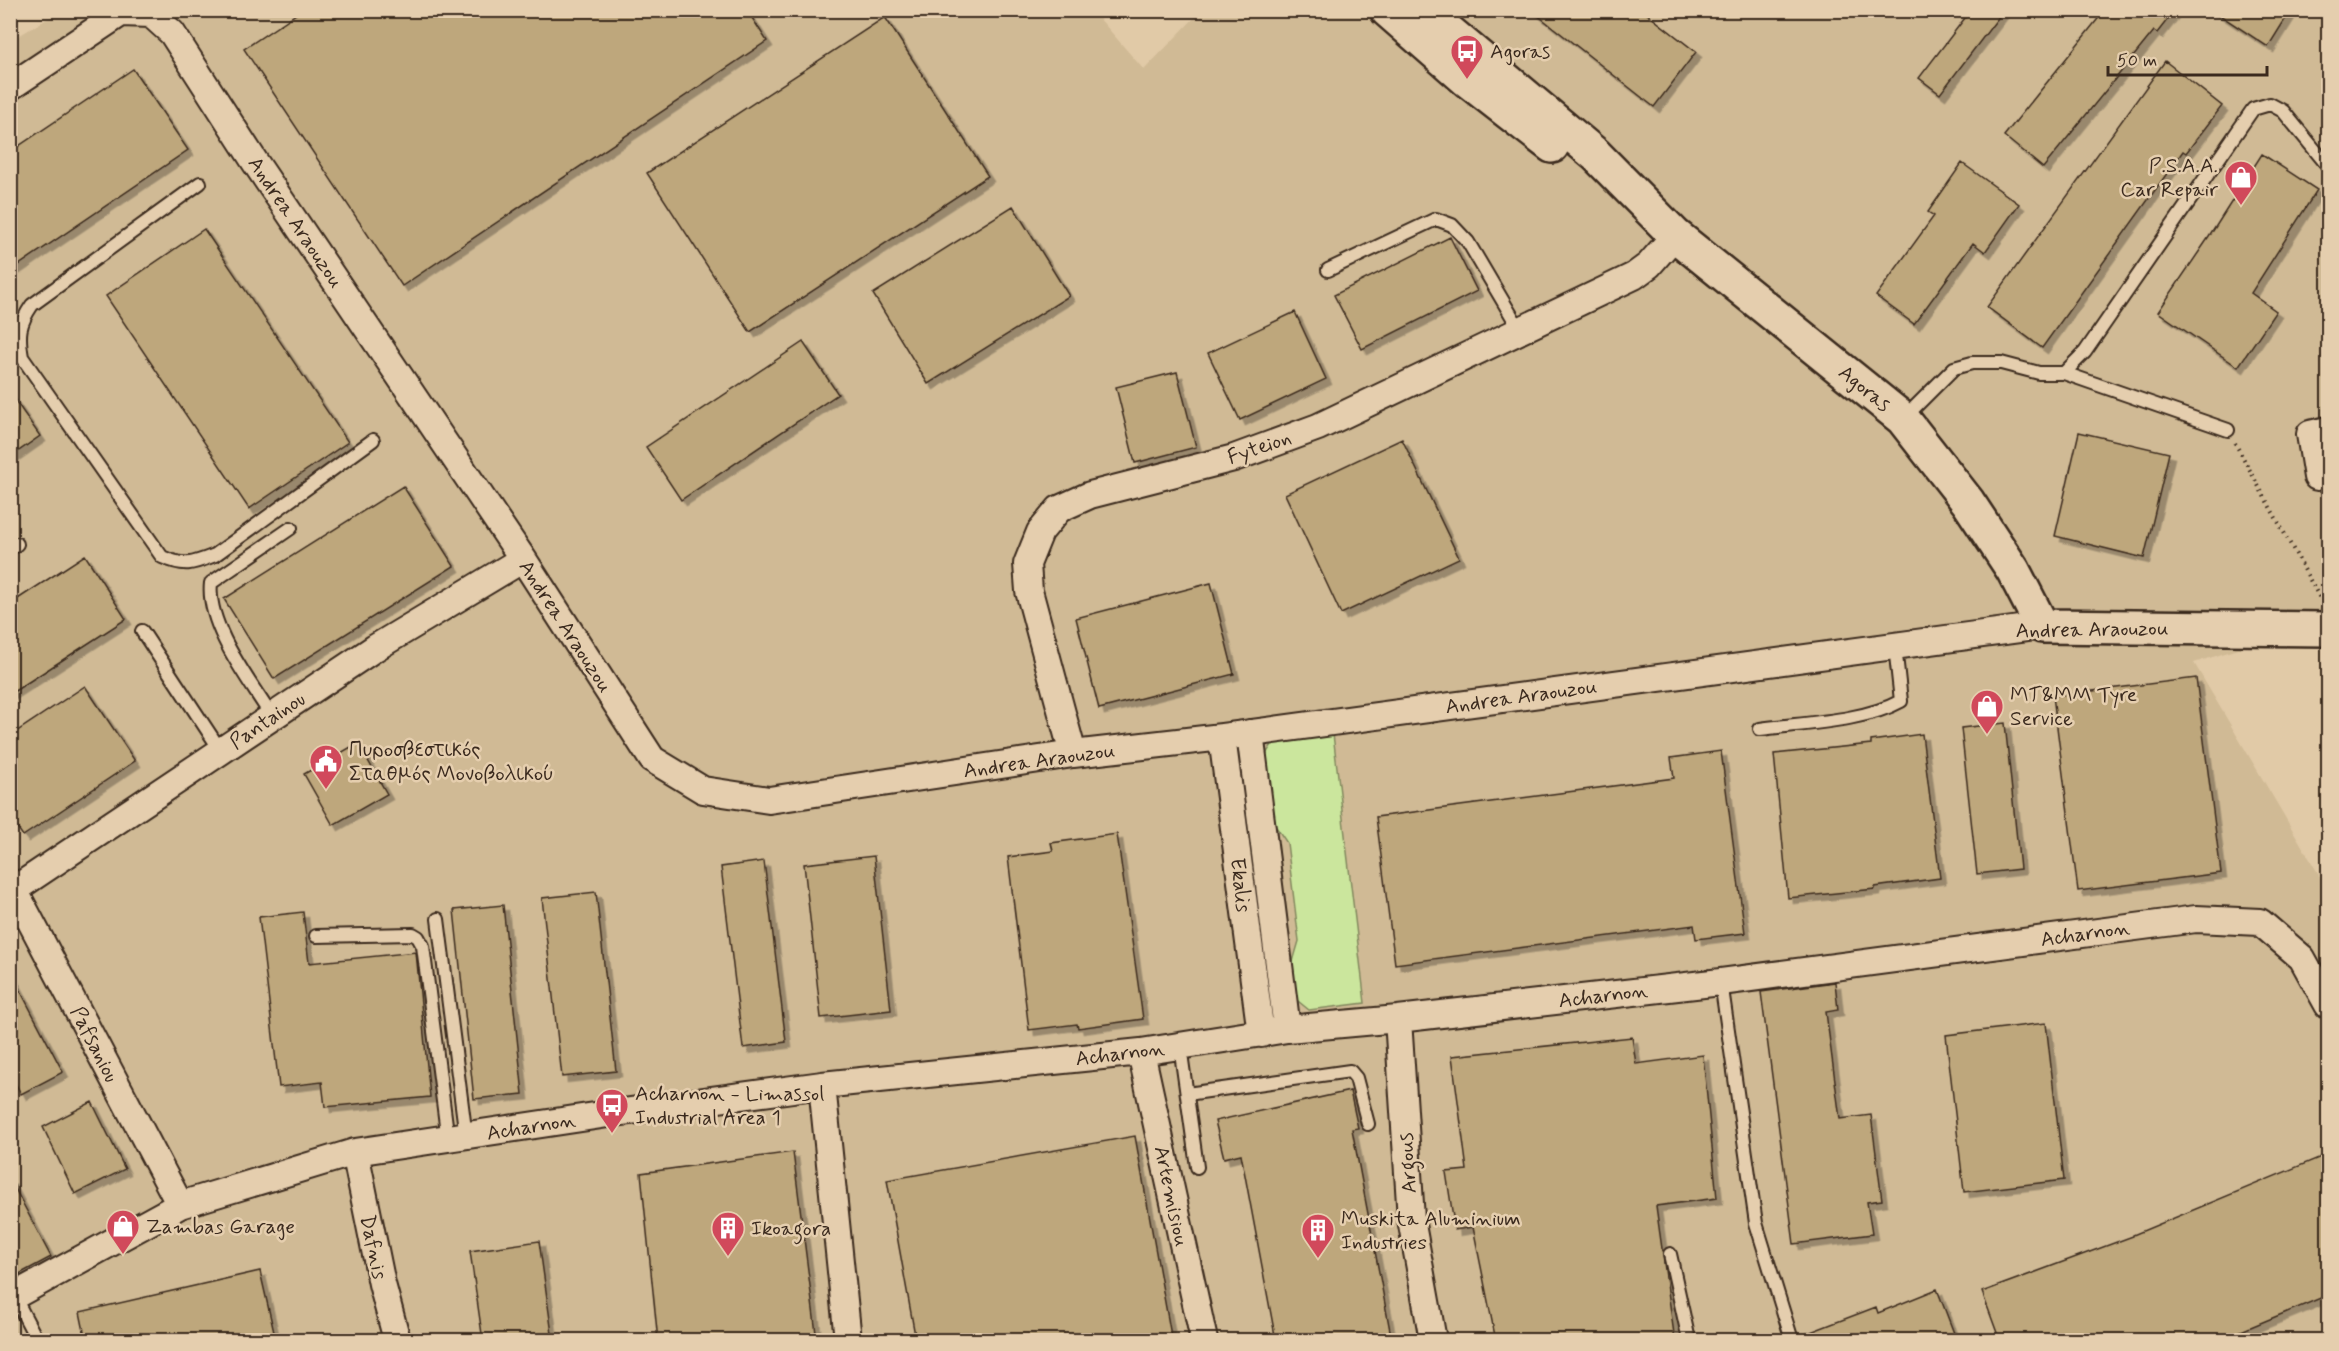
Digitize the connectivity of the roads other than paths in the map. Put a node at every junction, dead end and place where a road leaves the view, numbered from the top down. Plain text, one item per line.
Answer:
1 (1387, 10) edge
2 (1423, 10) edge
3 (10, 87) edge
4 (2328, 166) edge
5 (200, 183) dead end
6 (1635, 197) junction
7 (1675, 235) junction
8 (1328, 270) dead end
9 (1520, 330) junction
10 (2064, 373) junction
11 (1903, 419) junction
12 (2228, 430) road end
13 (2328, 430) edge
14 (373, 440) dead end
15 (2317, 477) dead end
16 (291, 528) dead end
17 (523, 559) junction
18 (2327, 618) edge
19 (2042, 626) junction
20 (142, 631) dead end
21 (1895, 646) junction
22 (272, 717) junction
23 (1760, 729) dead end
24 (1250, 733) junction
25 (1222, 737) junction
26 (221, 751) junction
27 (1073, 754) junction
28 (13, 885) edge
29 (438, 918) dead end
30 (316, 936) dead end
31 (1721, 981) junction
32 (2328, 1005) edge
33 (1398, 1019) junction
34 (1287, 1029) junction
35 (1261, 1034) junction
36 (1180, 1046) junction
37 (1141, 1052) junction
38 (822, 1085) junction
39 (1187, 1094) junction
40 (1368, 1124) dead end
41 (457, 1138) junction
42 (355, 1152) junction
43 (1197, 1167) dead end
44 (180, 1205) junction
45 (1670, 1254) dead end
46 (12, 1297) edge
47 (37, 1341) edge
48 (397, 1341) edge
49 (848, 1341) edge
50 (1204, 1341) edge
51 (1433, 1341) edge
52 (1689, 1341) edge
53 (1792, 1341) edge

1 - 6 main road, Agoras
2 - 6 main road, Agoras
3 - 17 street, Andrea Araouzou
4 - 10 lane
5 - 14 lane
6 - 7 main road, Agoras
7 - 9 street, Fyteion
7 - 11 main road, Agoras
8 - 9 lane
9 - 27 street, Fyteion
10 - 11 lane
10 - 12 lane
11 - 19 main road, Agoras
13 - 15 street
16 - 22 lane
17 - 22 street, Pantainou
17 - 27 street, Andrea Araouzou
18 - 19 main road, Andrea Araouzou
19 - 21 street, Andrea Araouzou
20 - 26 lane
21 - 23 lane
21 - 24 street, Andrea Araouzou
22 - 26 street, Pantainou
24 - 25 street, Andrea Araouzou
24 - 34 street
25 - 27 street, Andrea Araouzou
25 - 35 street, Ekalis
26 - 28 street, Pantainou
28 - 44 street, Pafsaniou
29 - 41 lane
30 - 41 lane
31 - 32 street, Acharnon
31 - 33 street, Acharnon
31 - 53 lane
33 - 34 street, Acharnon
33 - 51 street, Argous
34 - 35 street, Acharnon
35 - 36 street, Acharnon
36 - 37 street, Acharnon
36 - 39 lane
37 - 38 street, Acharnon
37 - 50 street, Artemisiou
38 - 41 street, Acharnon
38 - 49 street
39 - 40 lane
39 - 43 lane
41 - 42 street, Acharnon
42 - 44 street, Acharnon
42 - 48 street, Dafnis
44 - 46 street, Acharnon
45 - 52 lane
46 - 47 lane

